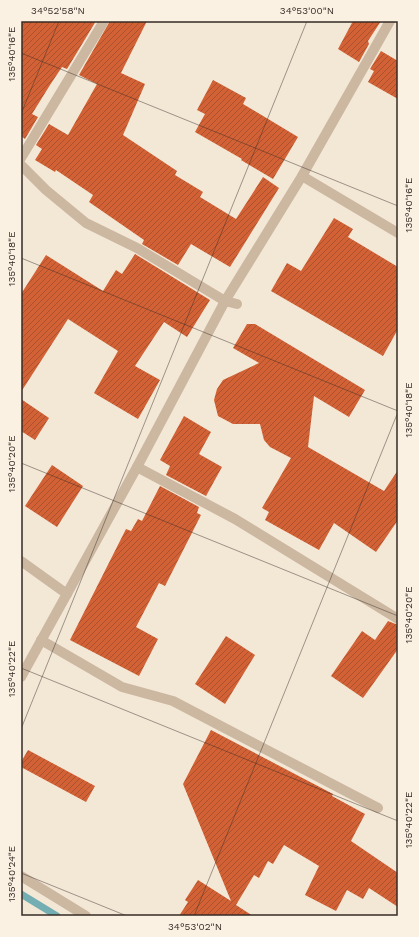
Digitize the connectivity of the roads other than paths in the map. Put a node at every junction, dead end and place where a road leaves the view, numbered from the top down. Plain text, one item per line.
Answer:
1 (103, 21) edge
2 (390, 21) edge
3 (21, 158) edge
4 (21, 165) edge
5 (302, 176) junction
6 (398, 233) edge
7 (225, 301) junction
8 (237, 304) dead end
9 (137, 467) junction
10 (21, 561) edge
11 (67, 594) junction
12 (398, 620) edge
13 (41, 640) junction
14 (21, 677) edge
15 (378, 808) dead end
16 (21, 876) edge
17 (86, 916) edge

1 - 3 street
2 - 5 street
4 - 7 street
5 - 6 street
5 - 7 street
7 - 8 street
7 - 9 street
9 - 11 street
9 - 12 street
10 - 11 street
11 - 13 street
13 - 14 street
13 - 15 street
16 - 17 street

